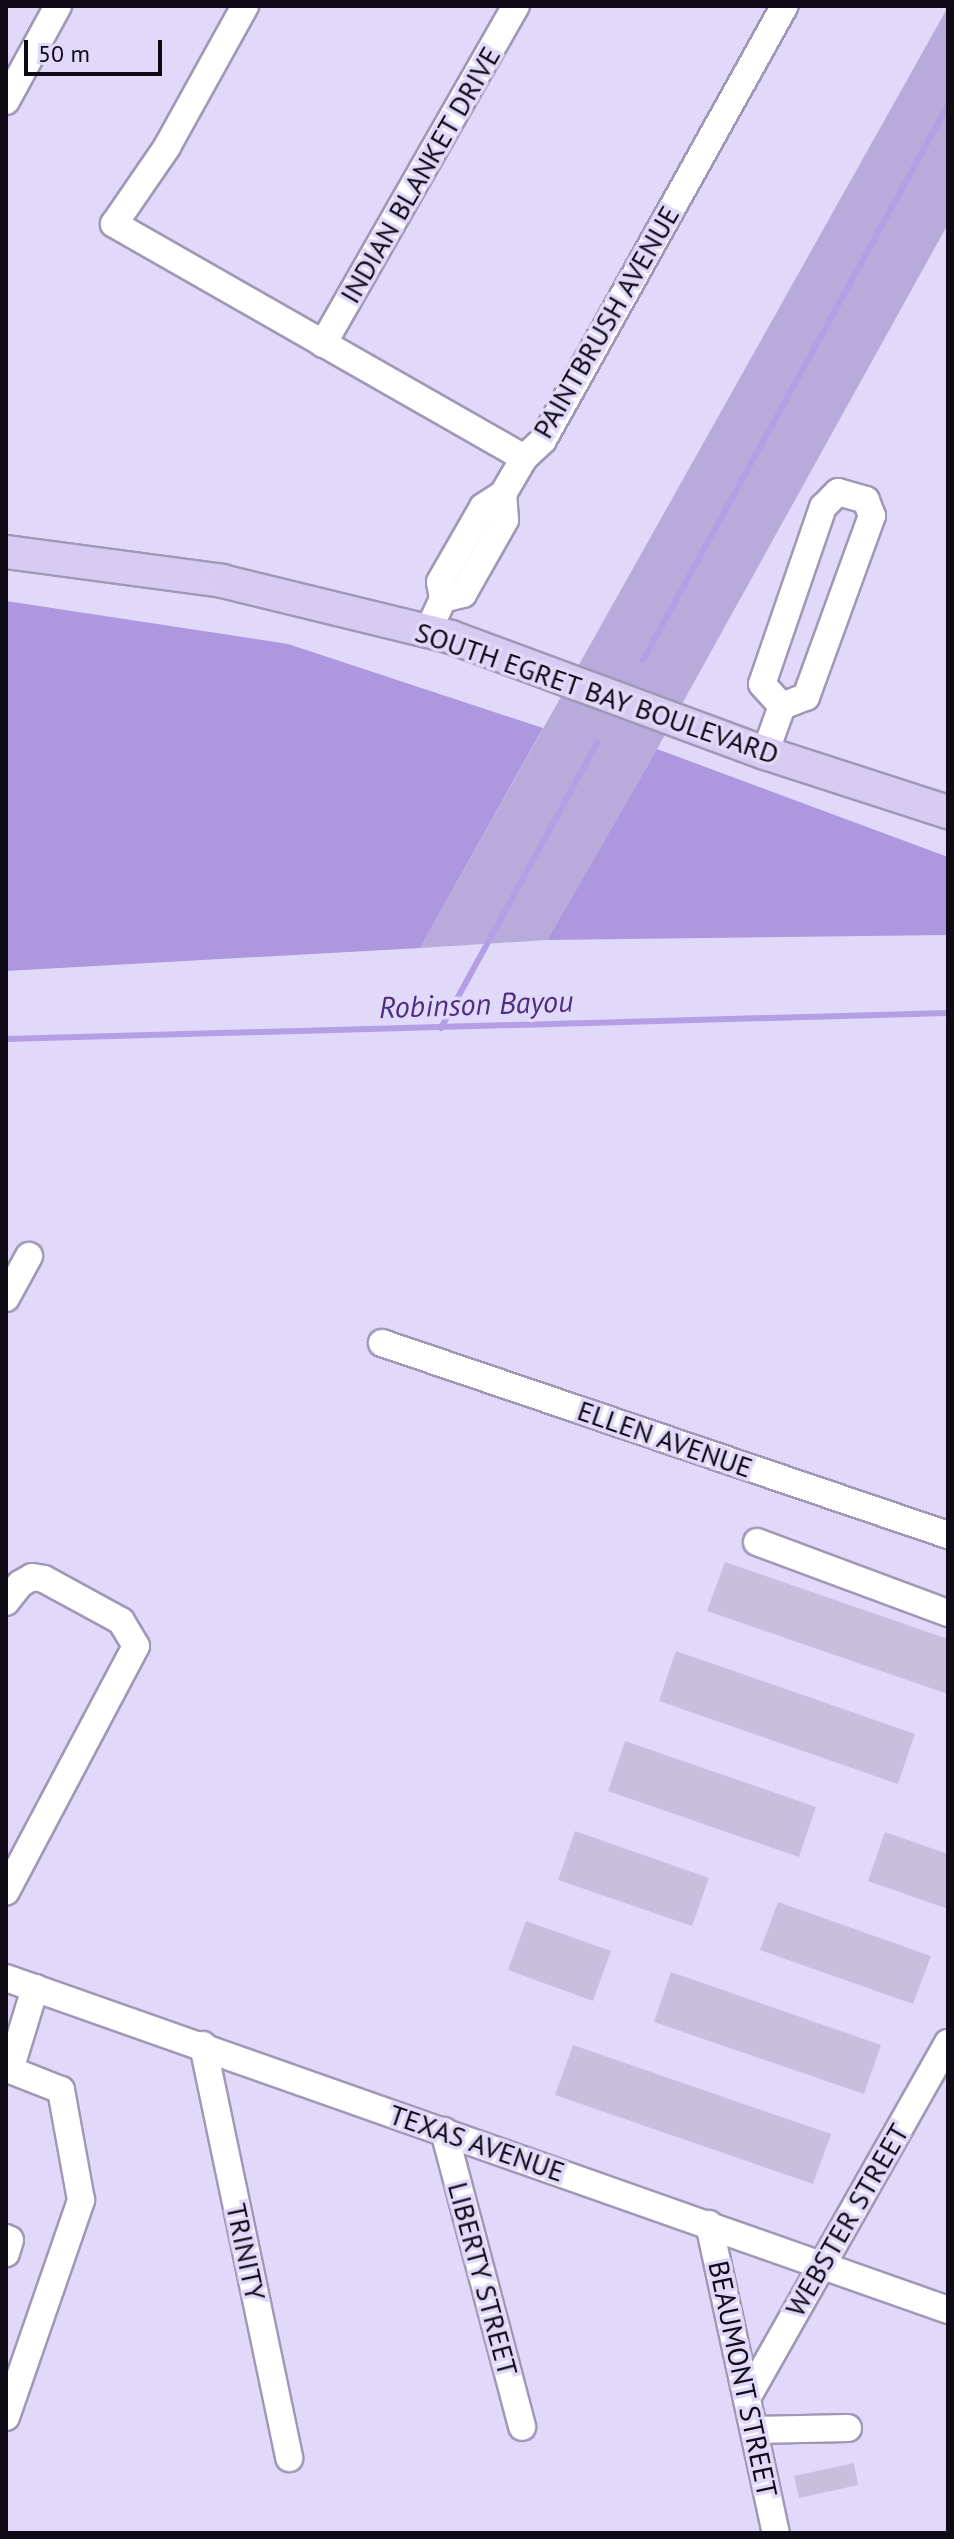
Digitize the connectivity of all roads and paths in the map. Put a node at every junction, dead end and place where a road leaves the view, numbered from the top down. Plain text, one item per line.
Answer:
1 (58, 6) edge
2 (245, 6) edge
3 (516, 6) edge
4 (785, 6) edge
5 (6, 101) edge
6 (323, 344) junction
7 (524, 458) junction
8 (6, 552) edge
9 (428, 631) junction
10 (782, 706) junction
11 (765, 753) junction
12 (948, 812) edge
13 (29, 1256) dead end
14 (6, 1298) edge
15 (382, 1343) dead end
16 (948, 1535) edge
17 (757, 1542) dead end
18 (6, 1602) edge
19 (948, 1613) edge
20 (6, 1892) edge
21 (6, 1978) edge
22 (35, 1988) junction
23 (948, 2043) edge
24 (203, 2045) junction
25 (8, 2069) edge
26 (444, 2131) junction
27 (709, 2224) junction
28 (6, 2238) edge
29 (6, 2253) edge
30 (822, 2265) junction
31 (948, 2310) edge
32 (747, 2398) junction
33 (6, 2417) edge
34 (522, 2427) dead end
35 (848, 2428) dead end
36 (754, 2430) junction
37 (289, 2458) dead end
38 (776, 2533) edge

1 - 5 street
2 - 6 street
3 - 6 street, INDIAN BLANKET DRIVE
4 - 7 street, PAINTBRUSH AVENUE
6 - 7 street
7 - 9 street, PAINTBRUSH AVENUE
8 - 9 main road, SOUTH EGRET BAY BOULEVARD
9 - 11 main road, SOUTH EGRET BAY BOULEVARD
10 - 10 street
10 - 11 street
11 - 12 main road, SOUTH EGRET BAY BOULEVARD
13 - 14 street
15 - 16 street, ELLEN AVENUE
17 - 19 street
18 - 20 street
21 - 22 street, TEXAS AVENUE
22 - 24 street, TEXAS AVENUE
22 - 25 street
23 - 30 street, WEBSTER STREET
24 - 26 street, TEXAS AVENUE
24 - 37 street, TRINITY
25 - 33 street
26 - 27 street, TEXAS AVENUE
26 - 34 street, LIBERTY STREET
27 - 30 street, TEXAS AVENUE
27 - 32 street, BEAUMONT STREET
28 - 29 street
30 - 31 street, TEXAS AVENUE
30 - 32 street, WEBSTER STREET
32 - 36 street, BEAUMONT STREET
35 - 36 street
36 - 38 street, BEAUMONT STREET

